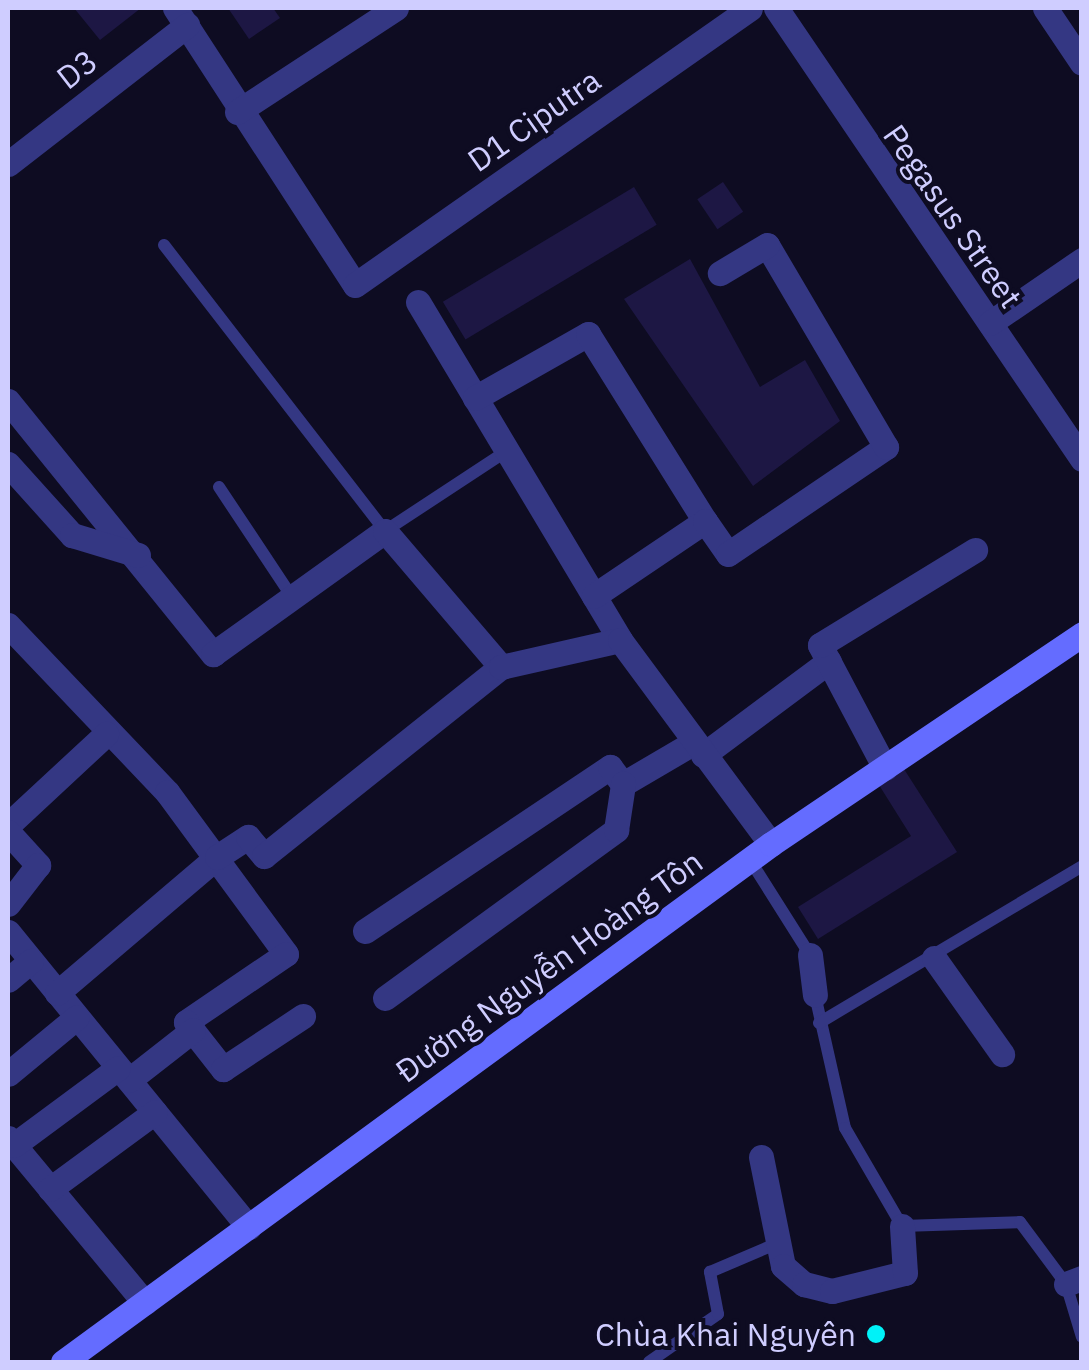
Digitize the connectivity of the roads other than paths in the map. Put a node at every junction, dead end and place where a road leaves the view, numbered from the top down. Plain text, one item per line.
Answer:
1 (396, 8) edge
2 (750, 8) edge
3 (776, 8) edge
4 (1045, 8) edge
5 (181, 16) edge
6 (1082, 63) edge
7 (237, 112) junction
8 (8, 164) edge
9 (164, 245) dead end
10 (1082, 260) edge
11 (720, 274) dead end
12 (418, 302) dead end
13 (990, 323) junction
14 (476, 398) junction
15 (8, 402) edge
16 (507, 451) junction
17 (1082, 459) edge
18 (8, 464) edge
19 (218, 487) dead end
20 (705, 521) junction
21 (385, 531) junction
22 (974, 550) dead end
23 (138, 555) junction
24 (594, 596) junction
25 (292, 597) junction
26 (8, 626) edge
27 (1082, 634) edge
28 (620, 640) junction
29 (829, 662) junction
30 (502, 667) junction
31 (106, 734) junction
32 (698, 749) junction
33 (885, 768) junction
34 (622, 784) junction
35 (8, 829) edge
36 (760, 852) junction
37 (216, 857) junction
38 (1082, 866) edge
39 (8, 904) edge
40 (365, 931) dead end
41 (8, 932) edge
42 (810, 955) joint
43 (934, 958) junction
44 (31, 961) junction
45 (8, 980) edge
46 (57, 992) junction
47 (815, 995) joint
48 (385, 998) dead end
49 (302, 1016) dead end
50 (77, 1017) junction
51 (819, 1024) junction
52 (193, 1030) junction
53 (1002, 1054) dead end
54 (8, 1074) edge
55 (124, 1074) junction
56 (155, 1112) junction
57 (11, 1142) edge
58 (761, 1157) dead end
59 (50, 1189) junction
60 (902, 1226) junction
61 (249, 1227) junction
62 (778, 1243) junction
63 (1074, 1281) edge
64 (144, 1303) junction
65 (1082, 1337) edge
66 (63, 1362) edge
67 (649, 1362) edge

1 - 7 street
2 - 7 street, D1 Ciputra
3 - 13 street, Pegasus Street
4 - 6 street
5 - 7 street
5 - 8 street, D3
9 - 21 lane
10 - 13 street
11 - 20 street
12 - 14 street
13 - 17 street, Pegasus Street
14 - 16 street
14 - 20 street
15 - 23 street
16 - 21 lane
16 - 24 street
18 - 23 street
19 - 25 lane
20 - 24 street
21 - 25 street
21 - 30 street
22 - 29 street
23 - 25 street
24 - 28 street
26 - 31 street
27 - 33 main road, Đường Nguyễn Hoàng Tôn
28 - 30 street
28 - 32 street
29 - 32 street
29 - 33 street
30 - 37 street
31 - 35 street
31 - 37 street
32 - 34 street
32 - 36 street
33 - 36 main road, Đường Nguyễn Hoàng Tôn
34 - 40 street
34 - 48 street
35 - 39 street
36 - 42 lane
36 - 61 main road, Đường Nguyễn Hoàng Tôn
37 - 46 street
37 - 52 street
38 - 43 lane
41 - 44 street
42 - 47 street
43 - 51 lane
43 - 53 street
44 - 45 street
44 - 46 street
46 - 50 street
47 - 51 lane
49 - 52 street
50 - 54 street
50 - 55 street
51 - 60 lane
52 - 55 street
55 - 56 street
55 - 57 street
56 - 59 street
56 - 61 street
57 - 59 street
58 - 62 street
59 - 64 street
60 - 62 street
60 - 63 lane
61 - 64 main road, Đường Nguyễn Hoàng Tôn
62 - 67 lane
63 - 65 lane
64 - 66 main road, Đường Nguyễn Hoàng Tôn

